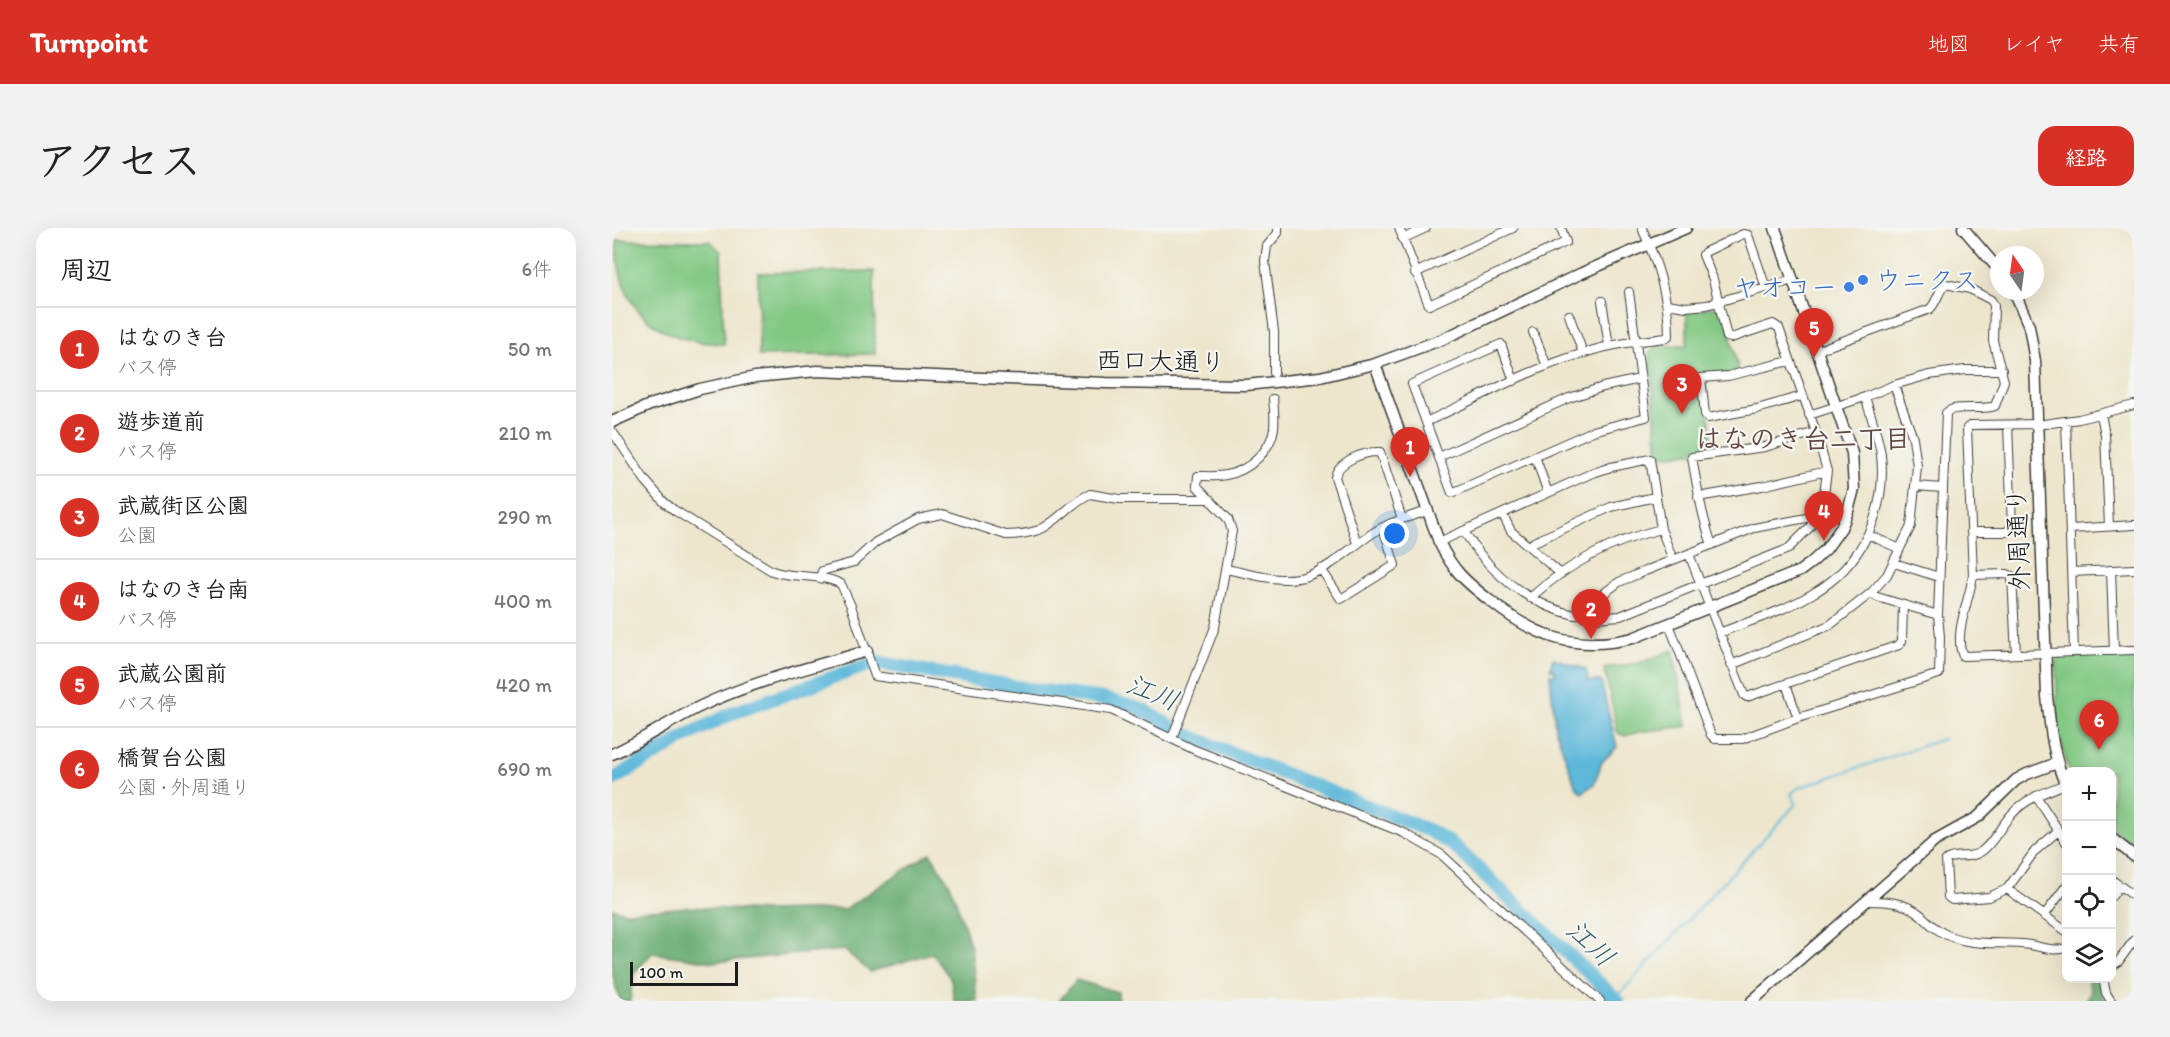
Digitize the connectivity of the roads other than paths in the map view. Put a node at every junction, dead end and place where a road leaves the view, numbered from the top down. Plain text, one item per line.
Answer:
1 (1278, 228) edge
2 (1399, 228) edge
3 (1426, 228) edge
4 (1513, 228) edge
5 (1561, 228) edge
6 (1642, 228) edge
7 (1686, 228) edge
8 (1774, 228) edge
9 (1963, 228) edge
10 (1402, 239) junction
11 (1649, 244) junction
12 (1990, 260) edge
13 (1415, 273) junction
14 (1793, 280) junction
15 (1766, 288) junction
16 (1629, 292) dead end
17 (2018, 300) edge
18 (1602, 301) dead end
19 (1717, 301) junction
20 (1667, 304) junction
21 (1569, 315) dead end
22 (1533, 332) dead end
23 (1635, 341) junction
24 (1609, 346) junction
25 (1818, 350) junction
26 (1583, 353) junction
27 (1790, 361) junction
28 (1375, 364) junction
29 (1547, 366) junction
30 (2002, 370) junction
31 (1274, 373) dead end
32 (1640, 379) junction
33 (1514, 381) junction
34 (1894, 385) junction
35 (1802, 396) junction
36 (1865, 397) junction
37 (1273, 399) dead end
38 (2134, 405) edge
39 (1837, 406) junction
40 (2101, 414) junction
41 (1809, 415) junction
42 (2066, 421) junction
43 (612, 422) edge
44 (1426, 422) junction
45 (2036, 424) junction
46 (2008, 425) junction
47 (612, 431) edge
48 (1815, 432) junction
49 (1431, 439) junction
50 (1406, 450) junction
51 (1535, 456) junction
52 (1439, 457) junction
53 (1827, 471) junction
54 (1916, 486) junction
55 (1942, 488) junction
56 (1548, 493) junction
57 (1698, 496) junction
58 (1655, 497) junction
59 (1210, 499) junction
60 (1427, 511) junction
61 (1503, 514) junction
62 (1817, 516) junction
63 (1402, 519) junction
64 (2134, 525) edge
65 (2109, 526) junction
66 (1383, 527) junction
67 (1661, 529) junction
68 (2070, 529) junction
69 (1463, 531) junction
70 (1971, 532) junction
71 (1869, 535) junction
72 (1439, 542) junction
73 (1357, 543) junction
74 (1712, 544) junction
75 (1529, 546) junction
76 (1900, 549) junction
77 (1689, 554) junction
78 (1673, 560) junction
79 (1894, 563) junction
80 (1226, 569) junction
81 (1321, 569) junction
82 (2134, 569) edge
83 (2110, 570) junction
84 (2072, 572) junction
85 (1561, 574) junction
86 (1973, 575) junction
87 (1939, 577) junction
88 (820, 579) junction
89 (1700, 583) junction
90 (1871, 593) junction
91 (1530, 598) junction
92 (1903, 605) junction
93 (1709, 607) junction
94 (1938, 615) junction
95 (1594, 618) dead end
96 (1669, 624) junction
97 (1719, 633) junction
98 (2134, 650) edge
99 (2114, 651) junction
100 (2074, 652) junction
101 (868, 653) junction
102 (2046, 653) junction
103 (2016, 654) junction
104 (1731, 665) junction
105 (1786, 684) junction
106 (1798, 718) junction
107 (1172, 738) junction
108 (612, 754) edge
109 (2057, 762) junction
110 (2062, 774) edge
111 (2062, 786) edge
112 (2036, 796) junction
113 (2058, 831) junction
114 (2062, 836) edge
115 (2116, 842) edge
116 (2134, 856) edge
117 (2116, 884) edge
118 (2007, 889) junction
119 (2062, 893) edge
120 (2134, 897) edge
121 (1868, 901) junction
122 (2044, 916) junction
123 (2064, 929) edge
124 (2134, 940) edge
125 (2062, 949) edge
126 (2116, 963) edge
127 (2104, 983) edge
128 (1600, 1001) edge
129 (1752, 1001) edge
130 (2111, 1001) edge

1 - 31 street
2 - 10 street
3 - 10 street
4 - 13 street
5 - 13 street
6 - 11 street
7 - 11 street, 西口大通り
8 - 14 street
9 - 12 street
10 - 13 street
11 - 20 street
11 - 28 street, 西口大通り
14 - 15 street
14 - 25 street
15 - 19 street
15 - 19 street
16 - 23 street
17 - 45 street, 外周通り
18 - 24 street
19 - 20 street
19 - 27 street
20 - 23 street
21 - 26 street
22 - 29 street
23 - 24 street
23 - 32 street
24 - 26 street
25 - 30 street
25 - 39 street
26 - 29 street
27 - 35 street
27 - 35 street
28 - 43 street, 西口大通り
28 - 50 street
29 - 33 street
30 - 34 street
30 - 55 street
32 - 51 street
32 - 52 street
33 - 44 street
33 - 44 street
34 - 36 street
34 - 54 street
35 - 41 street
36 - 39 street
36 - 71 street
37 - 59 street
38 - 40 street
39 - 41 street
39 - 93 street
40 - 42 street
40 - 65 street
41 - 48 street
42 - 45 street
42 - 68 street
44 - 49 street
45 - 46 street
45 - 102 street, 外周通り
46 - 70 street
46 - 70 street
47 - 88 street
48 - 53 street
48 - 57 street
49 - 50 street
49 - 52 street
50 - 60 street
51 - 52 street
51 - 56 street
53 - 57 street
53 - 62 street
54 - 55 street
54 - 76 street
55 - 87 street
56 - 58 street
56 - 61 street
57 - 74 street
58 - 67 street
58 - 75 street
59 - 80 street
59 - 88 street
60 - 63 street
60 - 72 street
61 - 69 street
61 - 75 street
62 - 74 street
62 - 89 street
63 - 66 street
63 - 73 street
64 - 65 street
65 - 68 street
66 - 73 street
66 - 81 street
67 - 78 street
67 - 85 street
68 - 84 street
69 - 72 street
69 - 91 street
70 - 86 street
71 - 76 street
71 - 97 street
72 - 96 street
73 - 81 street
74 - 77 street
75 - 85 street
76 - 79 street
77 - 78 street
77 - 89 street
78 - 91 street
79 - 87 street
79 - 90 street
80 - 81 street
80 - 107 street
82 - 83 street
83 - 84 street
83 - 99 street
84 - 100 street
85 - 91 street
86 - 103 street
86 - 103 street
87 - 94 street
88 - 101 street
89 - 93 street
89 - 95 street
90 - 92 street
90 - 104 street
92 - 94 street
92 - 105 street
93 - 96 street
93 - 97 street
94 - 106 street
96 - 106 street
97 - 104 street
98 - 99 street
99 - 100 street
100 - 102 street
101 - 107 street
101 - 108 street
102 - 103 street
102 - 109 street, 外周通り
104 - 105 street
105 - 106 street
107 - 128 street
109 - 110 street, 外周通り
109 - 121 street
111 - 112 street
112 - 113 street
112 - 118 street
113 - 114 street
113 - 118 street
115 - 116 street
117 - 120 street
118 - 122 street
119 - 122 street
121 - 125 street
121 - 129 street
122 - 123 street
124 - 126 street
127 - 130 street

